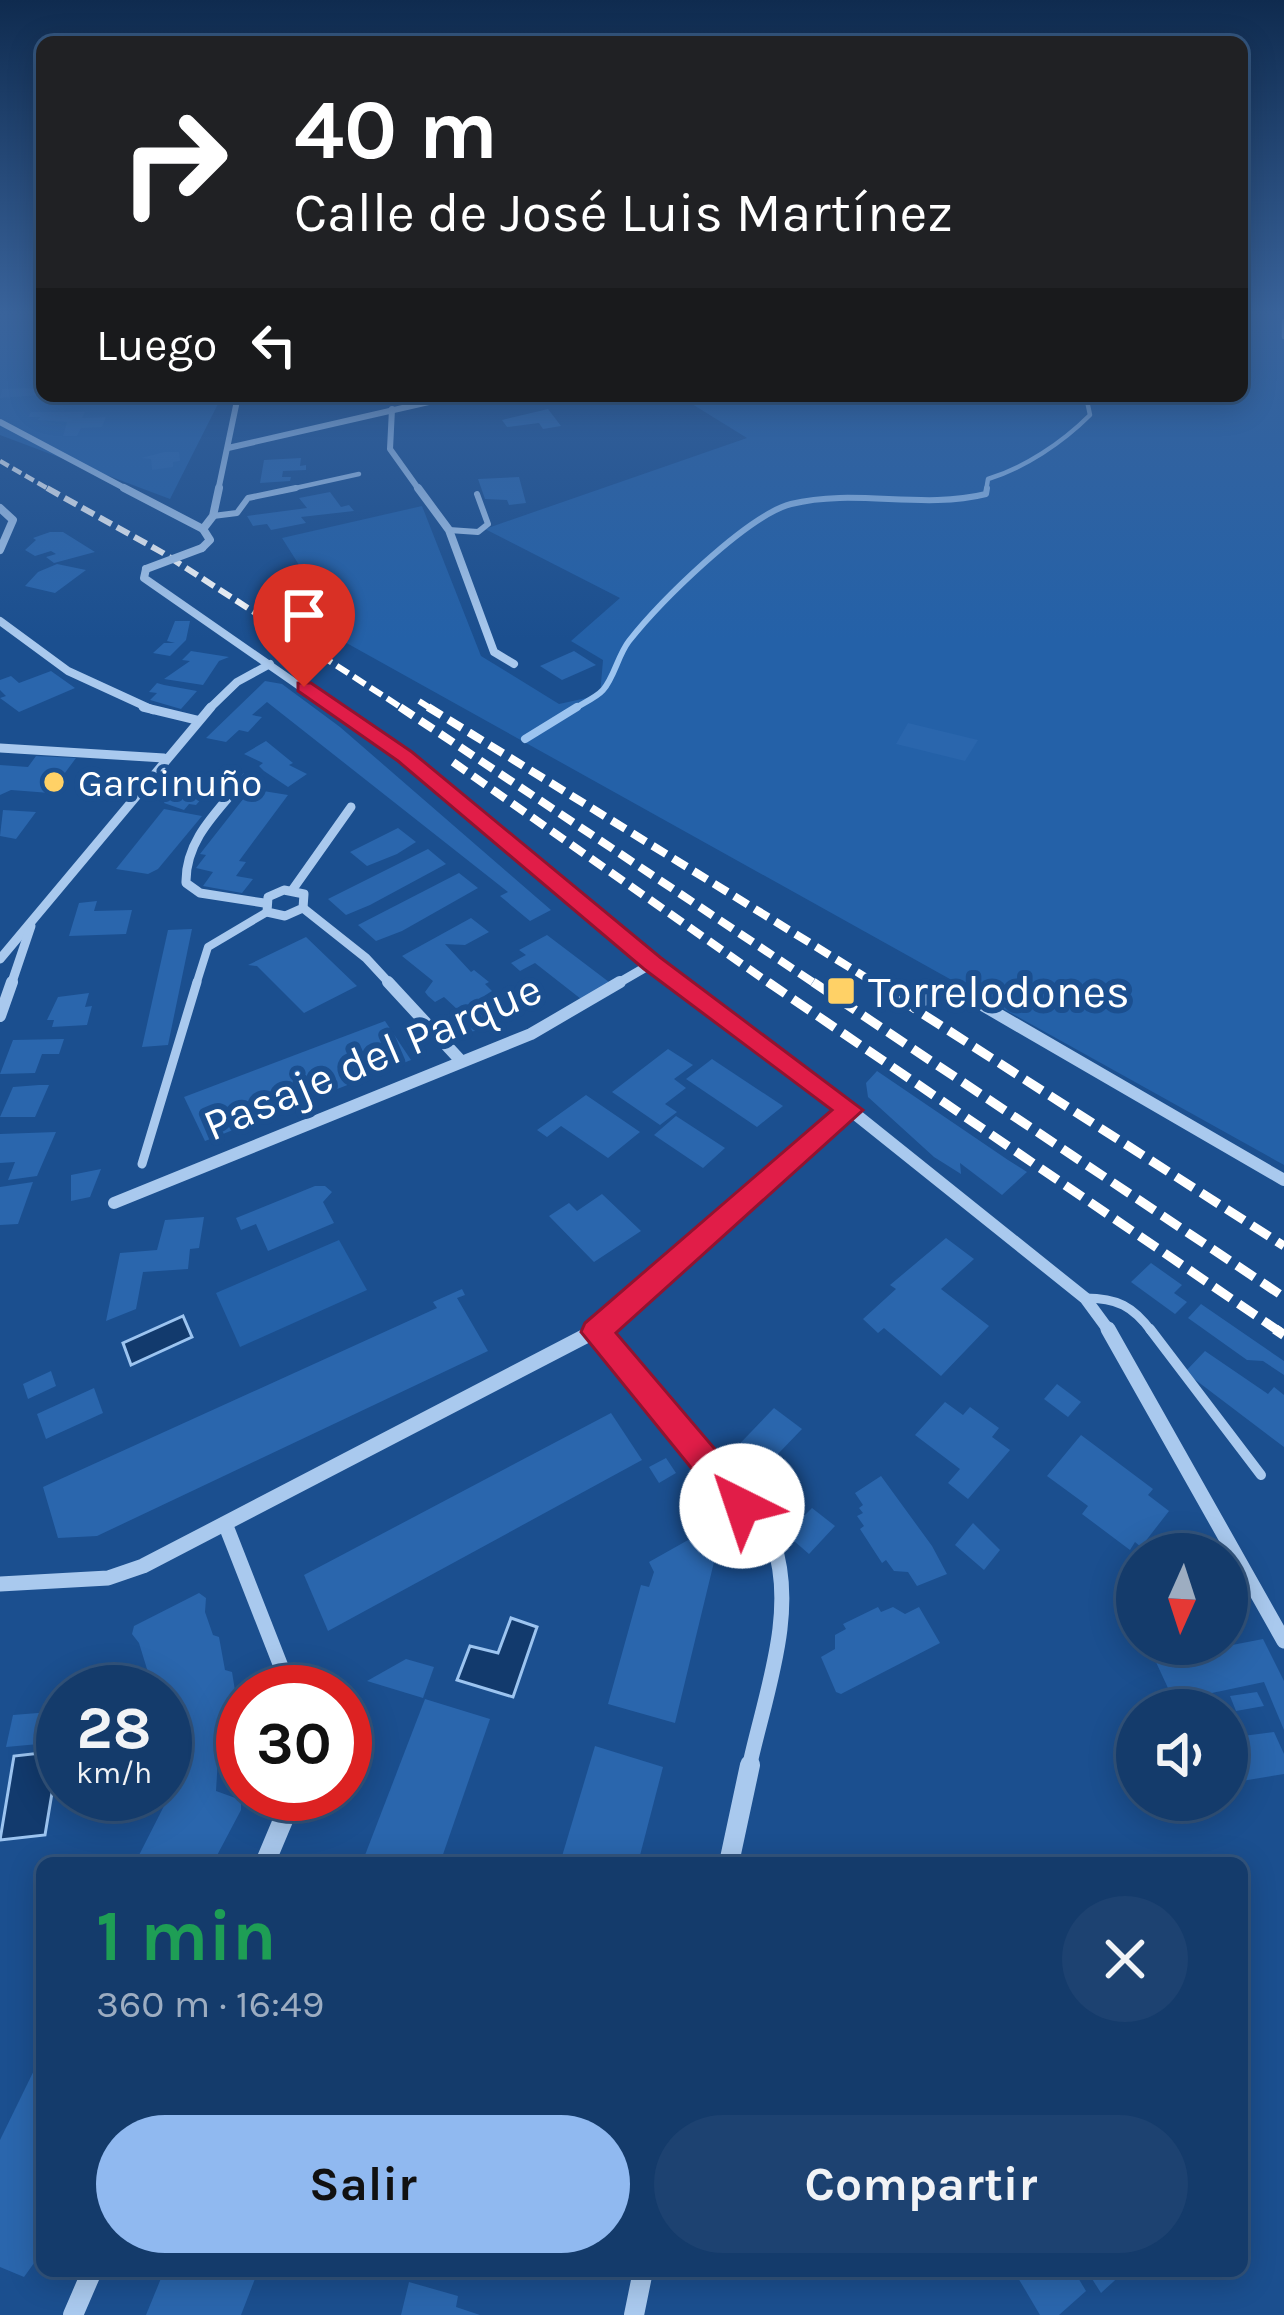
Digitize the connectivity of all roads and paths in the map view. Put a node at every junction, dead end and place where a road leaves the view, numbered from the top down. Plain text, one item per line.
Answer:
1 (2, 423) edge
2 (233, 423) edge
3 (336, 423) edge
4 (391, 423) edge
5 (228, 448) junction
6 (359, 474) dead end
7 (477, 494) dead end
8 (0, 508) edge
9 (213, 516) junction
10 (203, 529) junction
11 (449, 530) junction
12 (0, 550) edge
13 (0, 621) edge
14 (270, 664) junction
15 (514, 664) dead end
16 (196, 720) junction
17 (0, 748) edge
18 (164, 758) junction
19 (245, 778) dead end
20 (351, 807) dead end
21 (293, 889) junction
22 (266, 907) junction
23 (303, 908) junction
24 (33, 920) junction
25 (0, 959) edge
26 (653, 963) junction
27 (924, 1000) dead end
28 (0, 1016) edge
29 (461, 1061) junction
30 (850, 1110) junction
31 (142, 1164) dead end
32 (1284, 1180) edge
33 (114, 1203) dead end
34 (1085, 1298) junction
35 (596, 1332) junction
36 (1261, 1475) dead end
37 (226, 1526) junction
38 (0, 1584) edge
39 (1284, 1641) edge
40 (280, 1665) edge
41 (283, 1821) edge
42 (268, 1857) edge
43 (730, 1857) edge
44 (89, 2277) edge
45 (642, 2277) edge
46 (73, 2315) edge
47 (634, 2315) edge

1 - 10 street
2 - 5 street
3 - 5 street
4 - 11 street
5 - 9 street
6 - 9 lane
7 - 11 lane
8 - 12 street
9 - 10 street
10 - 14 street, bridge
11 - 15 street
13 - 16 street
14 - 16 street
14 - 26 street
16 - 18 street
17 - 18 street
18 - 24 street
19 - 22 street
20 - 21 street
21 - 22 street
21 - 23 street
22 - 23 street
22 - 31 lane
23 - 29 street
24 - 25 street
24 - 28 street
26 - 29 street, Pasaje del Parque
26 - 30 street
27 - 32 street
29 - 33 street, Pasaje del Parque
30 - 34 street
30 - 35 street
34 - 36 lane
34 - 39 street
35 - 37 street
35 - 43 street
37 - 38 street
37 - 40 street
41 - 42 street
44 - 46 street
45 - 47 street

